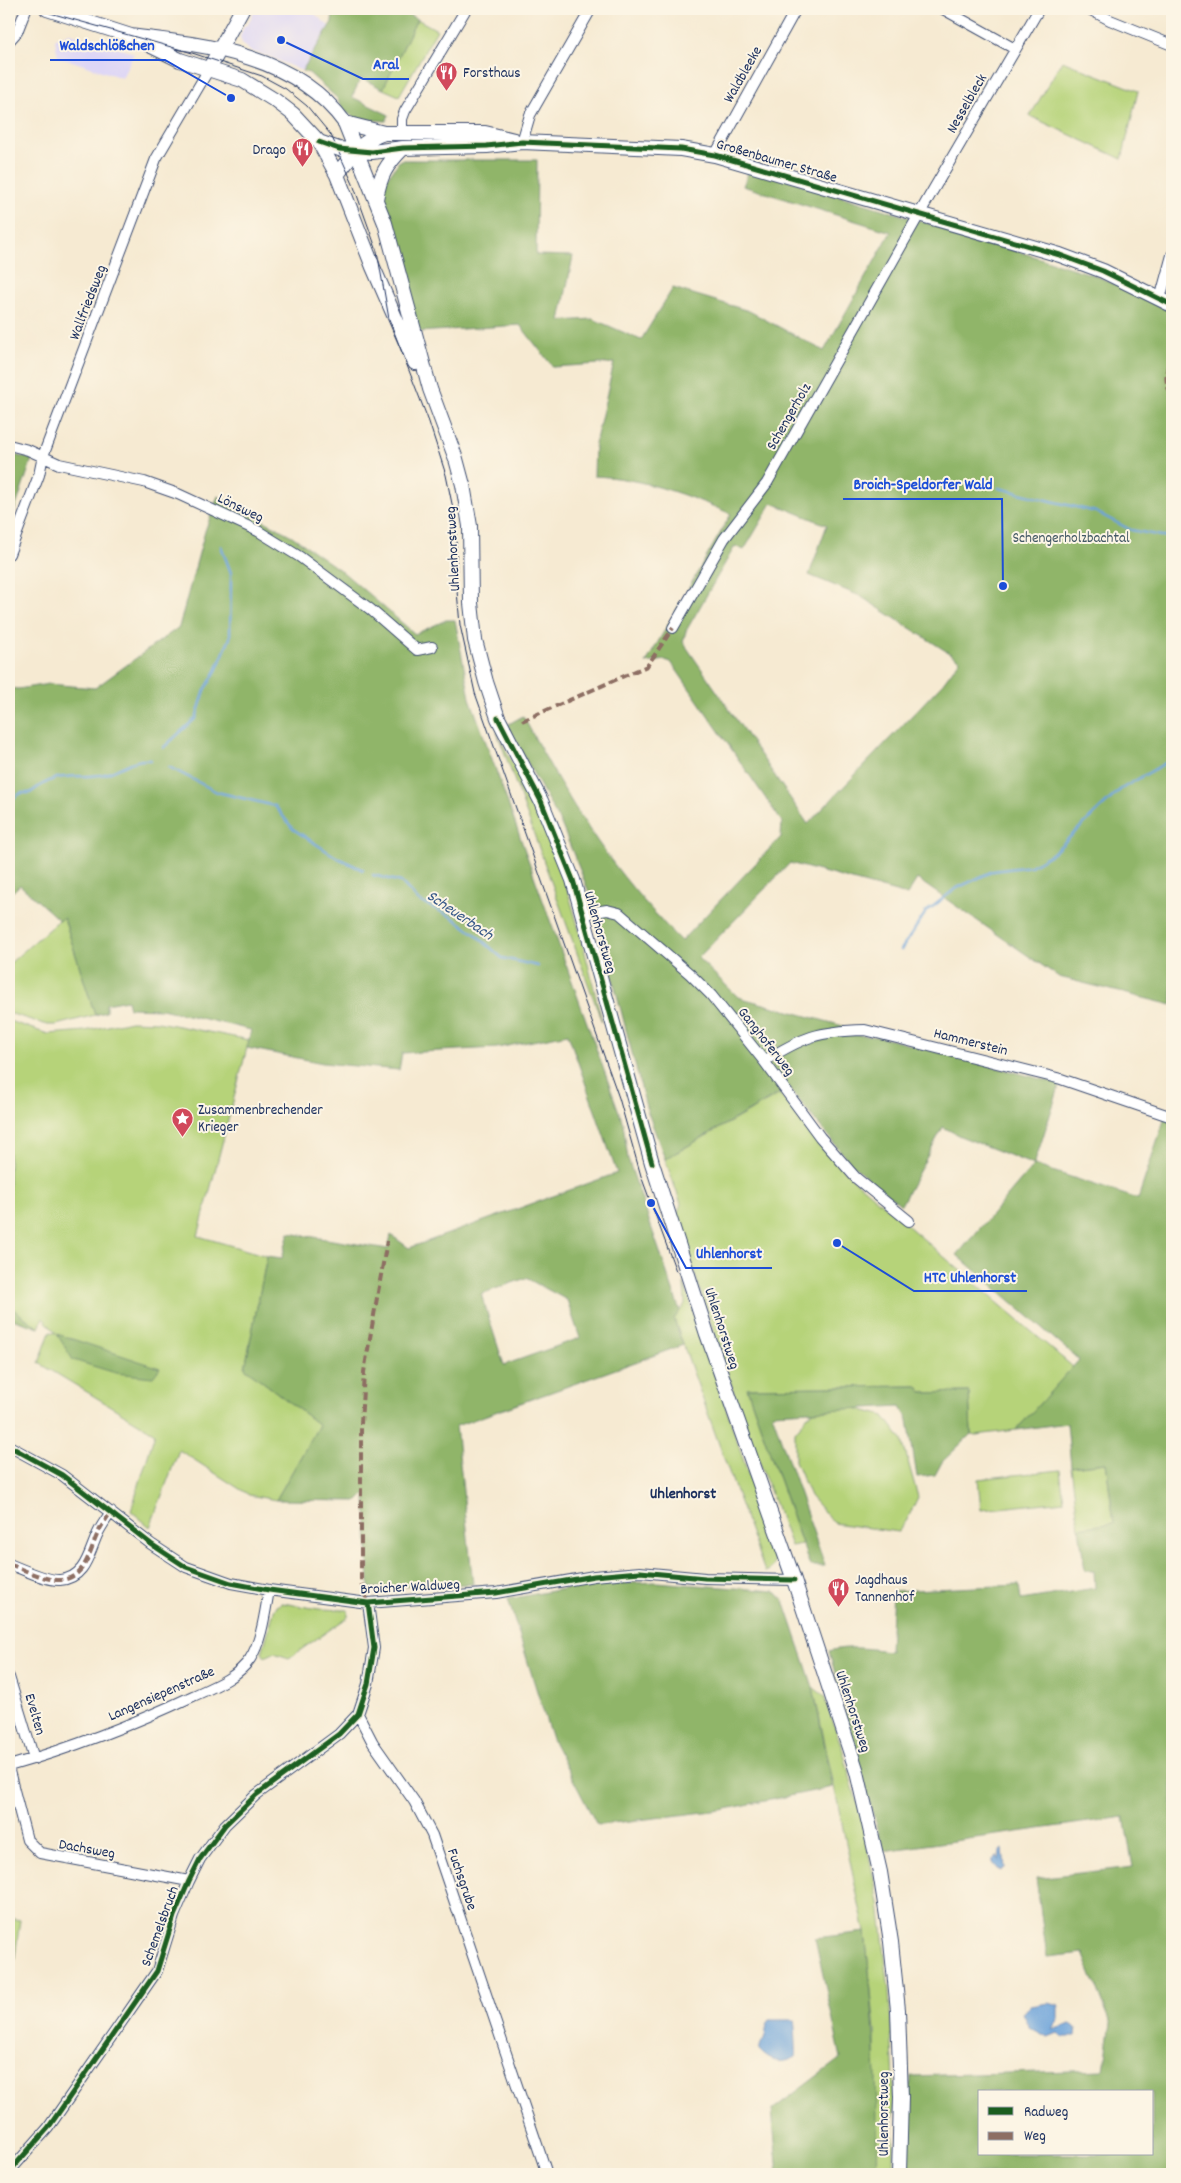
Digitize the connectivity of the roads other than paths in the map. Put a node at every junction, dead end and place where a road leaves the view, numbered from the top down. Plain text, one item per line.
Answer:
1 (26, 9) edge
2 (47, 9) edge
3 (242, 9) edge
4 (466, 9) edge
5 (591, 9) edge
6 (796, 9) edge
7 (944, 9) edge
8 (1039, 9) edge
9 (1089, 9) edge
10 (131, 36) junction
11 (9, 42) edge
12 (1172, 45) edge
13 (1015, 49) junction
14 (219, 50) junction
15 (209, 69) junction
16 (345, 123) junction
17 (384, 132) junction
18 (402, 132) junction
19 (319, 142) junction
20 (522, 142) junction
21 (403, 148) junction
22 (357, 150) junction
23 (715, 155) junction
24 (337, 176) junction
25 (376, 199) junction
26 (920, 213) junction
27 (1172, 255) edge
28 (1166, 302) edge
29 (430, 389) junction
30 (9, 445) edge
31 (44, 456) junction
32 (9, 554) edge
33 (673, 628) dead end
34 (432, 647) dead end
35 (583, 914) junction
36 (764, 1061) junction
37 (1172, 1117) edge
38 (909, 1221) dead end
39 (9, 1446) edge
40 (111, 1512) junction
41 (9, 1564) edge
42 (794, 1580) junction
43 (269, 1590) junction
44 (368, 1603) junction
45 (9, 1677) edge
46 (358, 1714) junction
47 (34, 1759) junction
48 (9, 1766) edge
49 (9, 1770) edge
50 (189, 1882) junction
51 (9, 2172) edge
52 (547, 2174) edge
53 (899, 2174) edge

1 - 11 street
2 - 10 main road
3 - 14 main road
4 - 18 street
5 - 20 street
6 - 23 street, Waldbleeke
7 - 13 street
8 - 13 street, Nesselbleck
9 - 12 street
10 - 14 main road
10 - 15 main road
13 - 26 street, Nesselbleck
14 - 15 main road
14 - 16 main road
15 - 19 main road
15 - 31 street, Wallfriedsweg
16 - 17 main road, Großenbaumer Straße
16 - 22 main road
17 - 18 main road, Großenbaumer Straße
17 - 22 main road
18 - 20 main road, Großenbaumer Straße
19 - 22 main road, Großenbaumer Straße
19 - 24 main road, Uhlenhorstweg
20 - 21 main road, Großenbaumer Straße
20 - 23 main road, Großenbaumer Straße
21 - 22 main road, Großenbaumer Straße
21 - 25 main road
22 - 24 main road
22 - 25 main road, Uhlenhorstweg
23 - 26 main road, Großenbaumer Straße
24 - 29 main road, Uhlenhorstweg
25 - 29 main road, Uhlenhorstweg
26 - 28 main road, Großenbaumer Straße
26 - 33 street, Schengerholz
27 - 28 street
29 - 35 main road, Uhlenhorstweg
30 - 31 street, Lönsweg
31 - 32 street, Wallfriedsweg
31 - 34 street, Lönsweg
35 - 36 street, Ganghoferweg
35 - 42 main road, Uhlenhorstweg
36 - 37 street, Hammerstein
36 - 38 street, Ganghoferweg
39 - 40 street, Broicher Waldweg
40 - 41 street
40 - 43 street, Broicher Waldweg
42 - 44 street, Broicher Waldweg
42 - 53 main road, Uhlenhorstweg
43 - 44 street, Broicher Waldweg
43 - 47 street, Langensiepenstraße
44 - 46 street
45 - 47 street, Evelten
46 - 50 street, Schemelsbruch
46 - 52 street, Fuchsgrube
47 - 48 street, Langensiepenstraße
49 - 50 street, Dachsweg
50 - 51 street, Schemelsbruch

